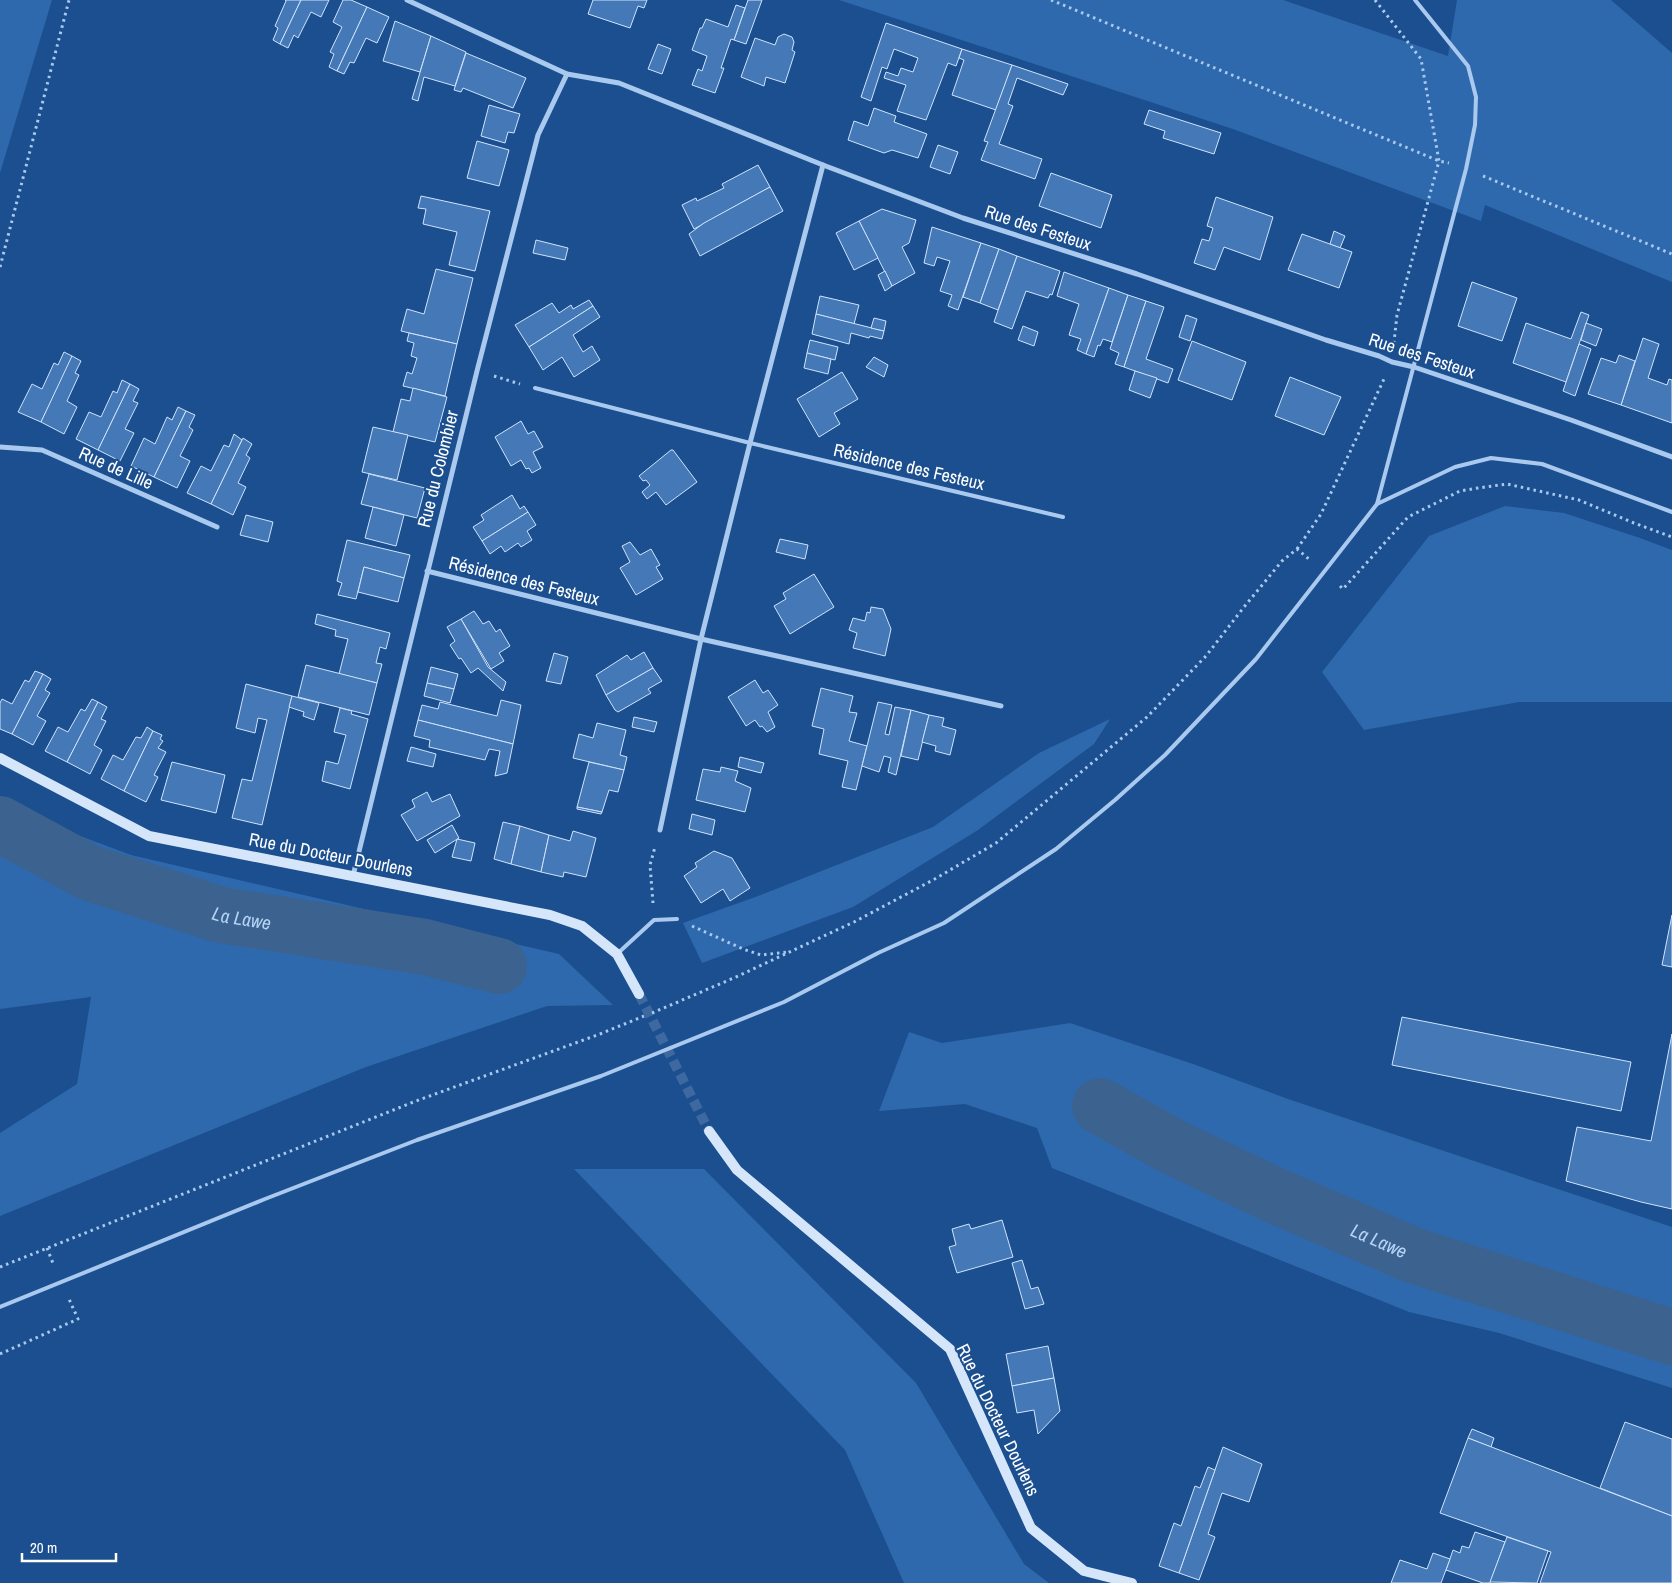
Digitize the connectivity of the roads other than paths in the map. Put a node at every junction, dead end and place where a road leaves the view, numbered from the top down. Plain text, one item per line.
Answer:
1 (407, 0) edge
2 (1414, 0) edge
3 (566, 74) junction
4 (823, 165) junction
5 (1414, 367) junction
6 (535, 388) road end
7 (750, 443) junction
8 (0, 447) edge
9 (1672, 457) edge
10 (1377, 504) junction
11 (1672, 512) edge
12 (1063, 517) dead end
13 (217, 527) dead end
14 (427, 571) junction
15 (701, 639) junction
16 (1001, 706) dead end
17 (0, 758) edge
18 (660, 830) road end
19 (353, 876) junction
20 (677, 919) road end
21 (617, 954) junction
22 (639, 994) tunnel mouth
23 (709, 1131) tunnel mouth
24 (0, 1307) edge
25 (1132, 1583) edge

1 - 3 street, Rue des Festeux
2 - 5 lane
3 - 4 street, Rue des Festeux
3 - 14 street, Rue du Colombier
4 - 5 street, Rue des Festeux
4 - 7 street
5 - 9 street, Rue des Festeux
5 - 10 lane
6 - 7 lane, Résidence des Festeux
7 - 12 lane, Résidence des Festeux
7 - 15 street
8 - 13 street, Rue de Lille
10 - 11 lane
10 - 24 lane
14 - 15 street, Résidence des Festeux
14 - 19 street, Rue du Colombier
15 - 16 street, Résidence des Festeux
15 - 18 street
17 - 19 street, Rue du Docteur Dourlens
19 - 21 street, Rue du Docteur Dourlens
20 - 21 lane
21 - 22 street, Rue du Docteur Dourlens
23 - 25 street, Rue du Docteur Dourlens

